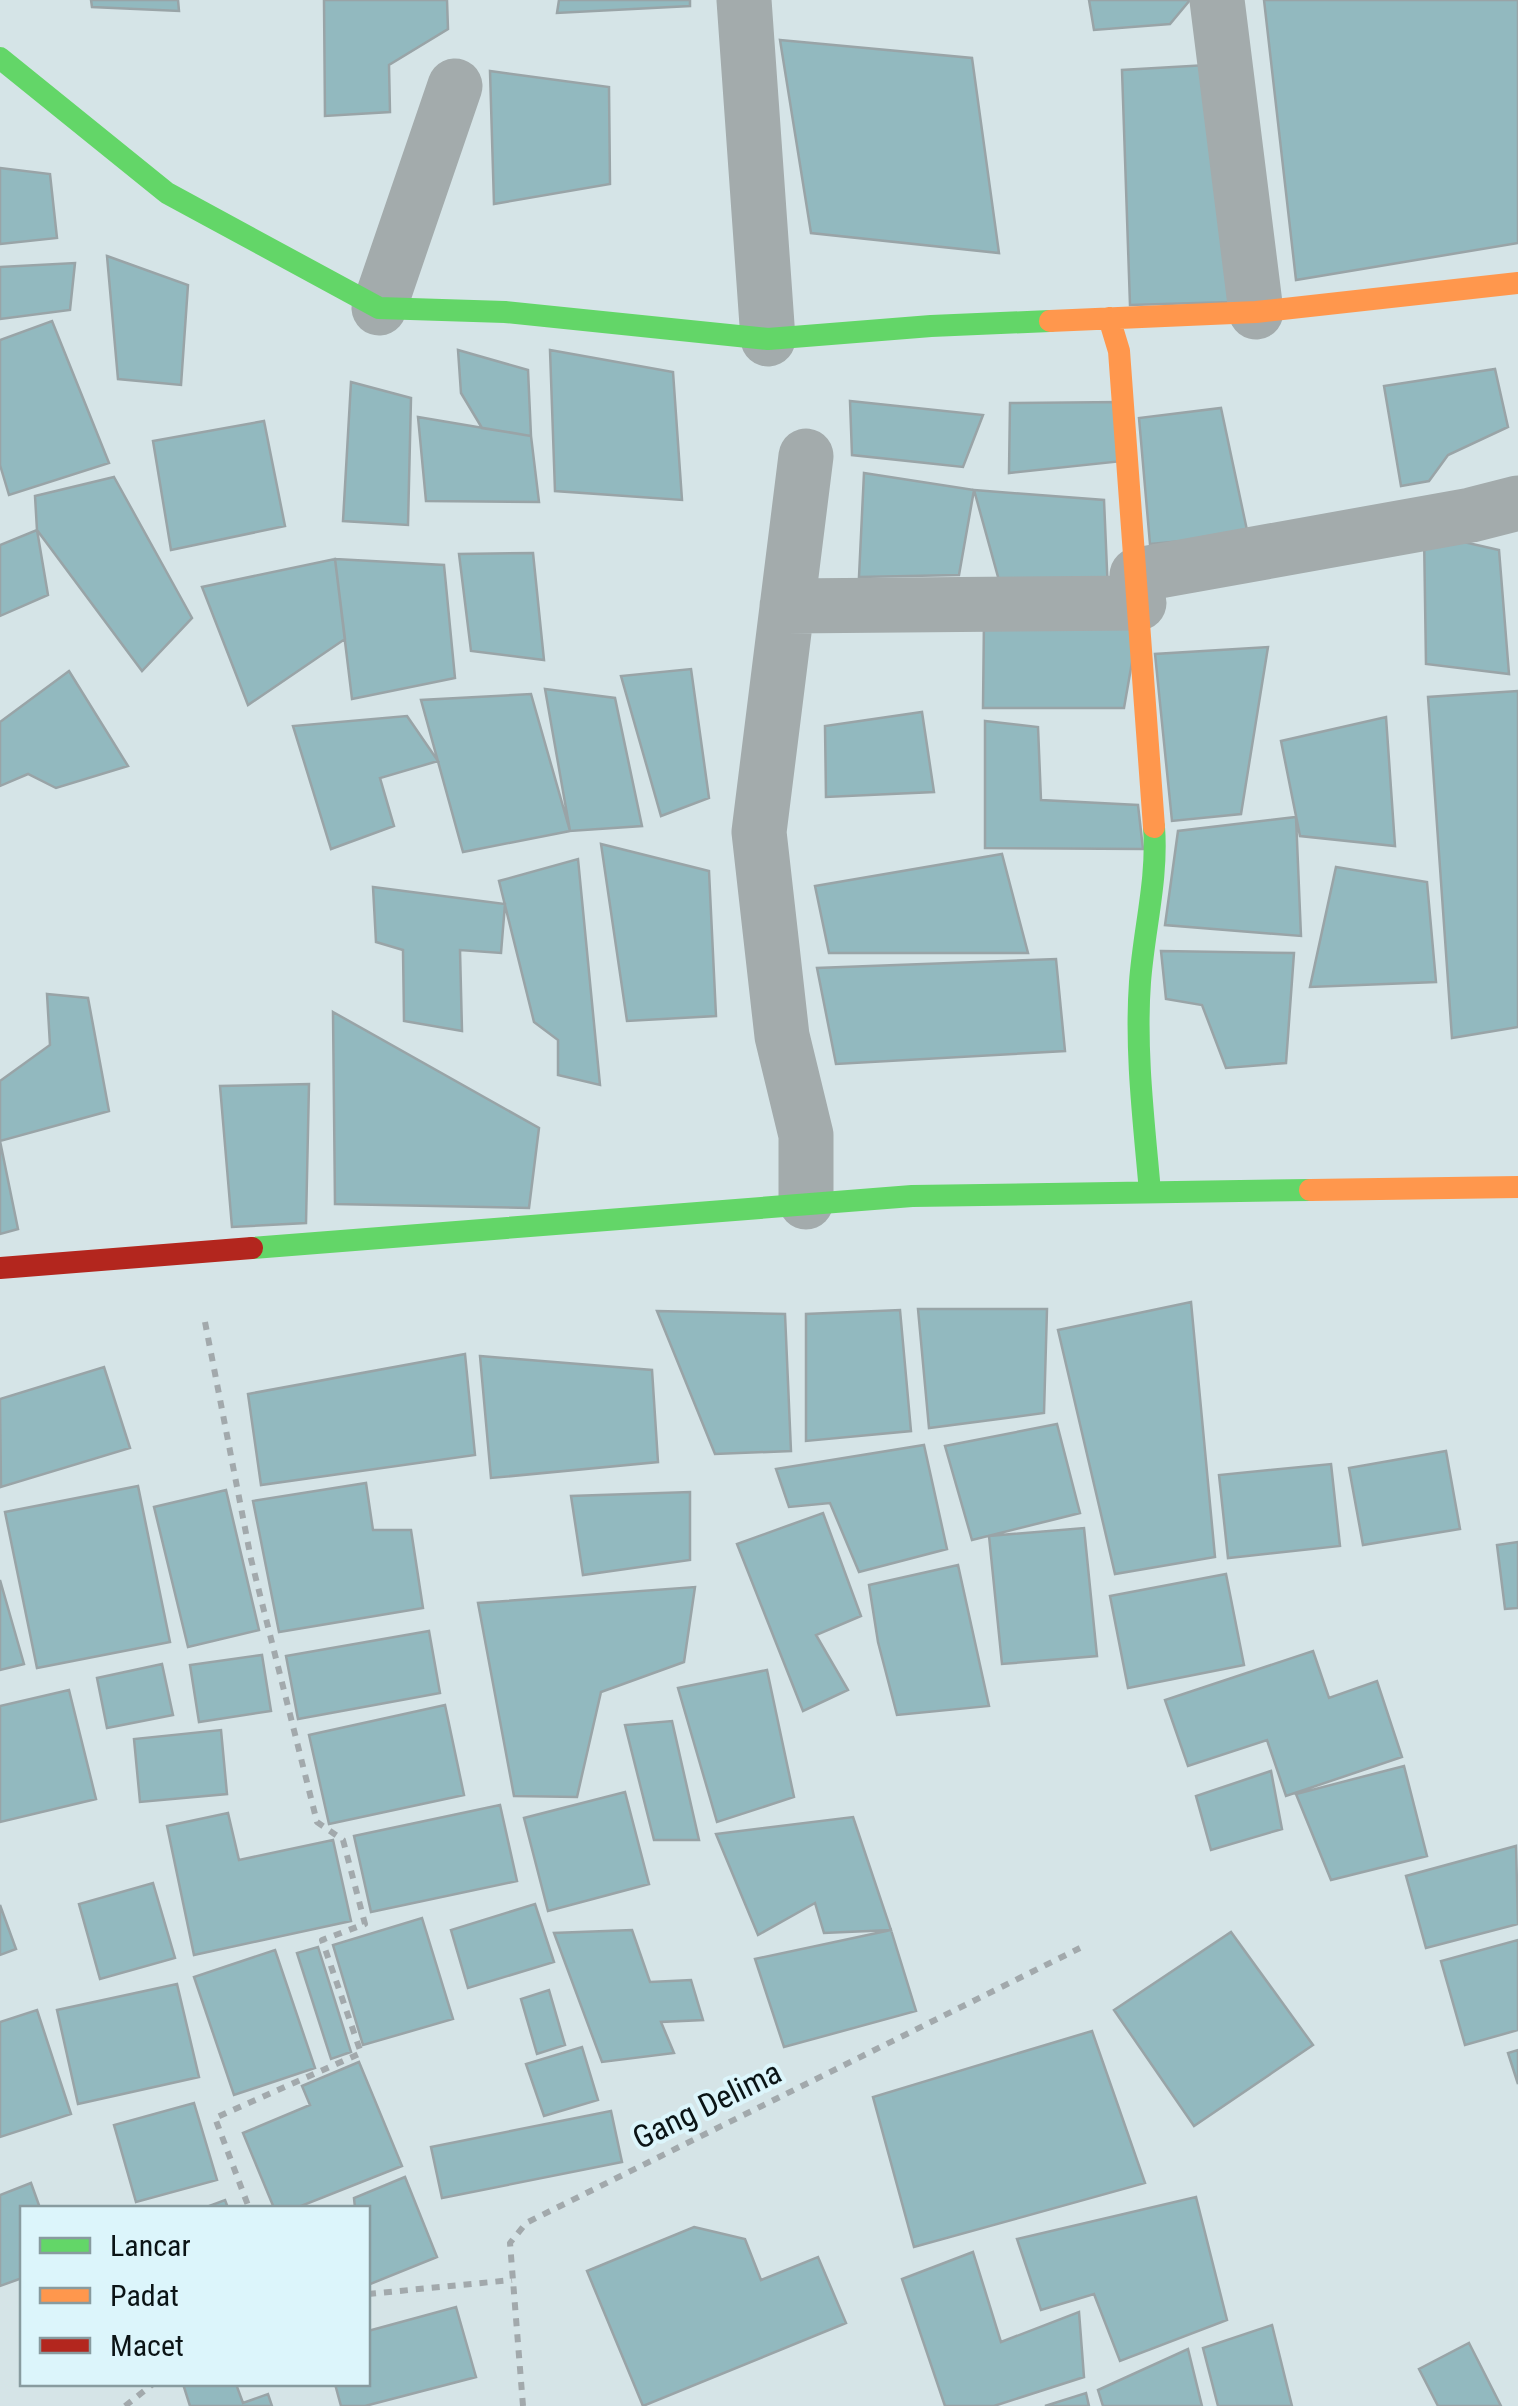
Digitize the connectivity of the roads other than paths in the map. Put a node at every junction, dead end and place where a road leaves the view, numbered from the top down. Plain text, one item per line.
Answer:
1 (744, 0) edge
2 (1217, 0) edge
3 (0, 58) edge
4 (455, 86) dead end
5 (1518, 283) edge
6 (380, 308) junction
7 (1256, 312) junction
8 (1109, 318) junction
9 (768, 339) junction
10 (806, 456) dead end
11 (1518, 503) edge
12 (1138, 589) junction
13 (787, 606) junction
14 (1149, 1182) junction
15 (1518, 1187) edge
16 (806, 1202) junction
17 (0, 1268) edge

1 - 9 street
2 - 7 street
3 - 6 street
4 - 6 street
5 - 7 street
6 - 9 street
7 - 8 street
8 - 9 street
8 - 12 street
10 - 13 street
11 - 12 street
12 - 13 street
12 - 14 street
13 - 16 street
14 - 15 street
14 - 16 street
16 - 17 street

